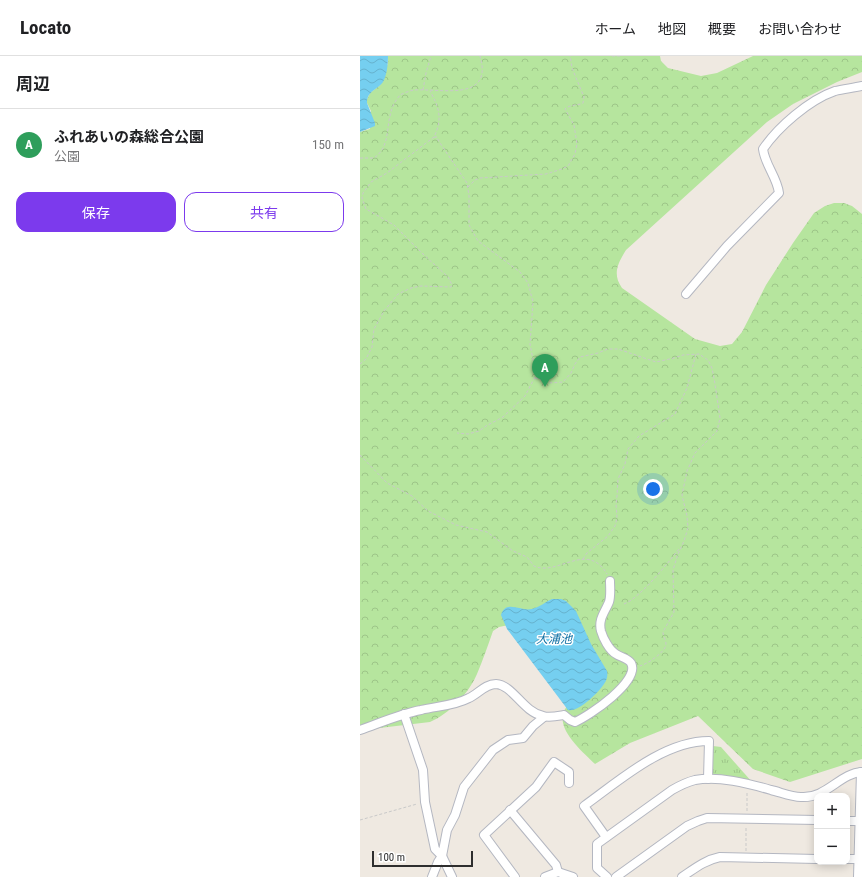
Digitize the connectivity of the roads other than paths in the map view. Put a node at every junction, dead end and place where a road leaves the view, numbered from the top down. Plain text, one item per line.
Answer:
1 (862, 86) edge
2 (686, 294) dead end
3 (610, 581) road end
4 (404, 714) junction
5 (544, 716) junction
6 (360, 730) edge
7 (861, 772) edge
8 (708, 780) junction
9 (568, 784) dead end
10 (510, 810) junction
11 (814, 820) edge
12 (850, 821) edge
13 (859, 821) junction
14 (606, 837) junction
15 (442, 856) junction
16 (814, 859) edge
17 (850, 859) edge
18 (858, 859) junction
19 (558, 872) junction
20 (432, 877) edge
21 (452, 877) edge
22 (515, 877) edge
23 (545, 877) edge
24 (573, 877) edge
25 (607, 877) edge
26 (616, 877) edge
27 (682, 877) edge
28 (858, 877) edge

1 - 2 street
3 - 5 street
4 - 5 street
4 - 6 street
4 - 15 street
5 - 15 street
7 - 8 street
7 - 13 street
8 - 14 street
8 - 14 street
9 - 10 street
10 - 19 street
10 - 22 street
11 - 26 street
12 - 13 street
13 - 18 street
14 - 25 street
15 - 20 street
15 - 21 street
16 - 27 street
17 - 18 street
18 - 28 street
19 - 23 street
19 - 24 street

